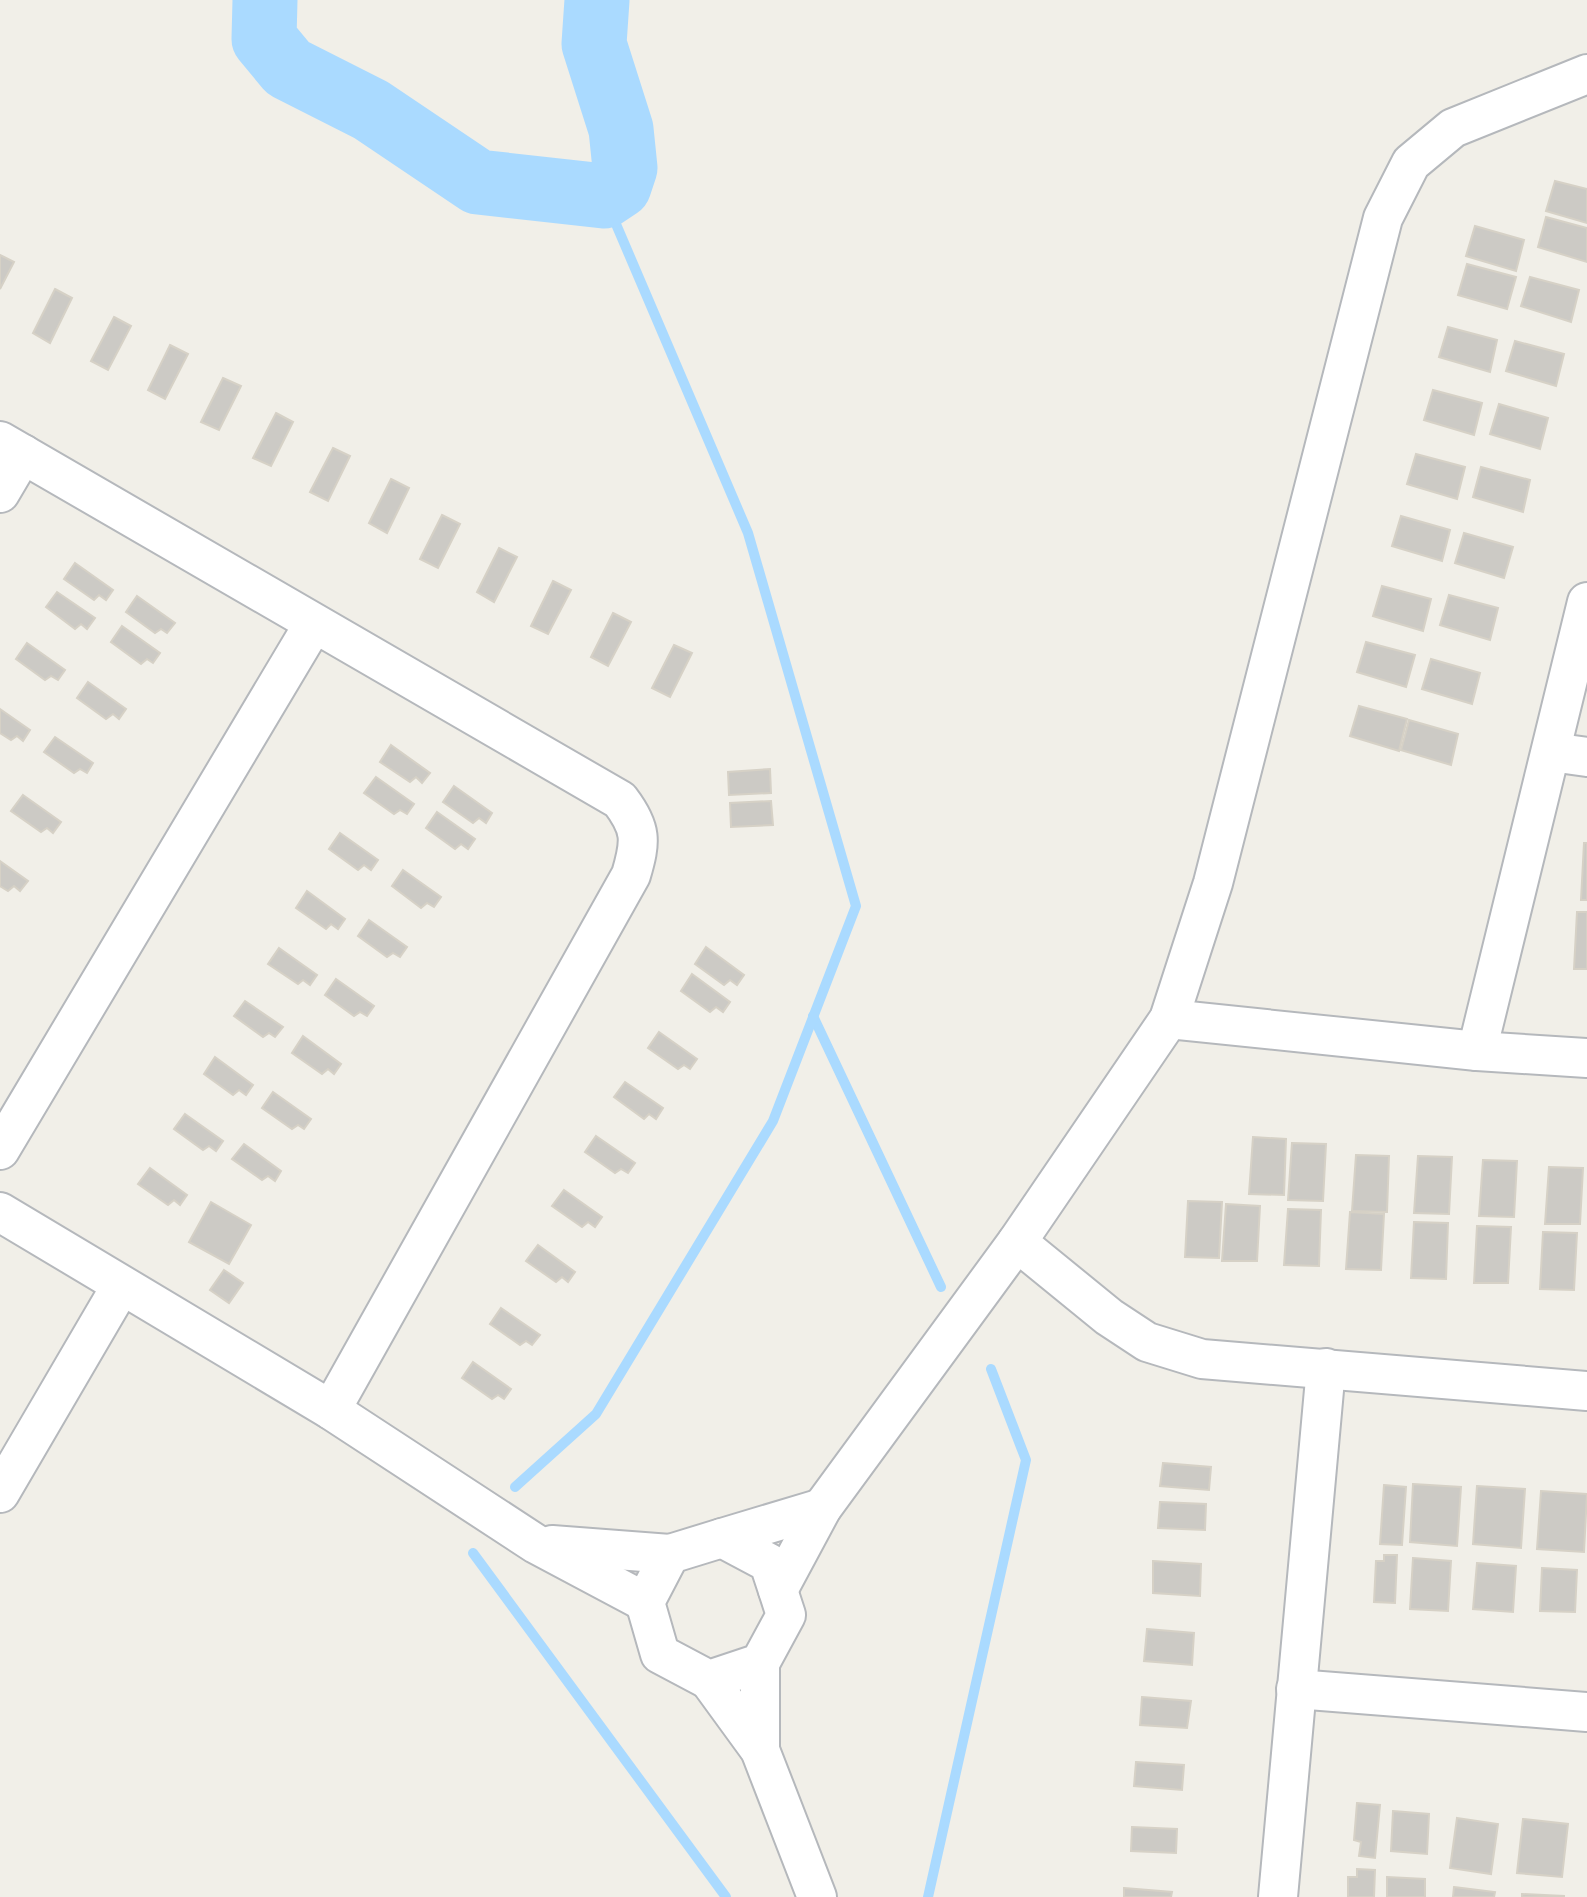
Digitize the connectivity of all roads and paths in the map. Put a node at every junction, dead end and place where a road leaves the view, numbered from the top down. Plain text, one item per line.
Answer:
1 (1587, 74) edge
2 (11, 447) edge
3 (0, 493) edge
4 (1587, 602) edge
5 (313, 625) junction
6 (1569, 754) edge
7 (1169, 1019) junction
8 (1477, 1051) junction
9 (1587, 1058) edge
10 (0, 1150) edge
11 (0, 1212) edge
12 (1017, 1242) junction
13 (121, 1286) junction
14 (1326, 1368) junction
15 (1587, 1391) edge
16 (331, 1410) junction
17 (0, 1493) edge
18 (822, 1508) junction
19 (722, 1538) junction
20 (536, 1544) junction
21 (670, 1554) junction
22 (778, 1590) junction
23 (645, 1602) junction
24 (761, 1664) junction
25 (709, 1680) junction
26 (1296, 1689) junction
27 (1587, 1712) edge
28 (760, 1750) junction
29 (817, 1897) edge
30 (1278, 1897) edge

1 - 7 street
2 - 3 street
2 - 5 street
4 - 6 street
5 - 10 street
5 - 16 street
6 - 8 street
7 - 8 street
7 - 12 street
8 - 9 street
11 - 13 street
12 - 14 street
12 - 18 street
13 - 16 street
13 - 17 street
14 - 15 street
14 - 26 street
16 - 20 street
18 - 19 street
18 - 22 street
19 - 21 street
19 - 22 street
20 - 21 street
20 - 23 street
21 - 23 street
22 - 24 street
23 - 25 street
24 - 25 street
24 - 28 street
25 - 28 street
26 - 27 street
26 - 30 street
28 - 29 street

